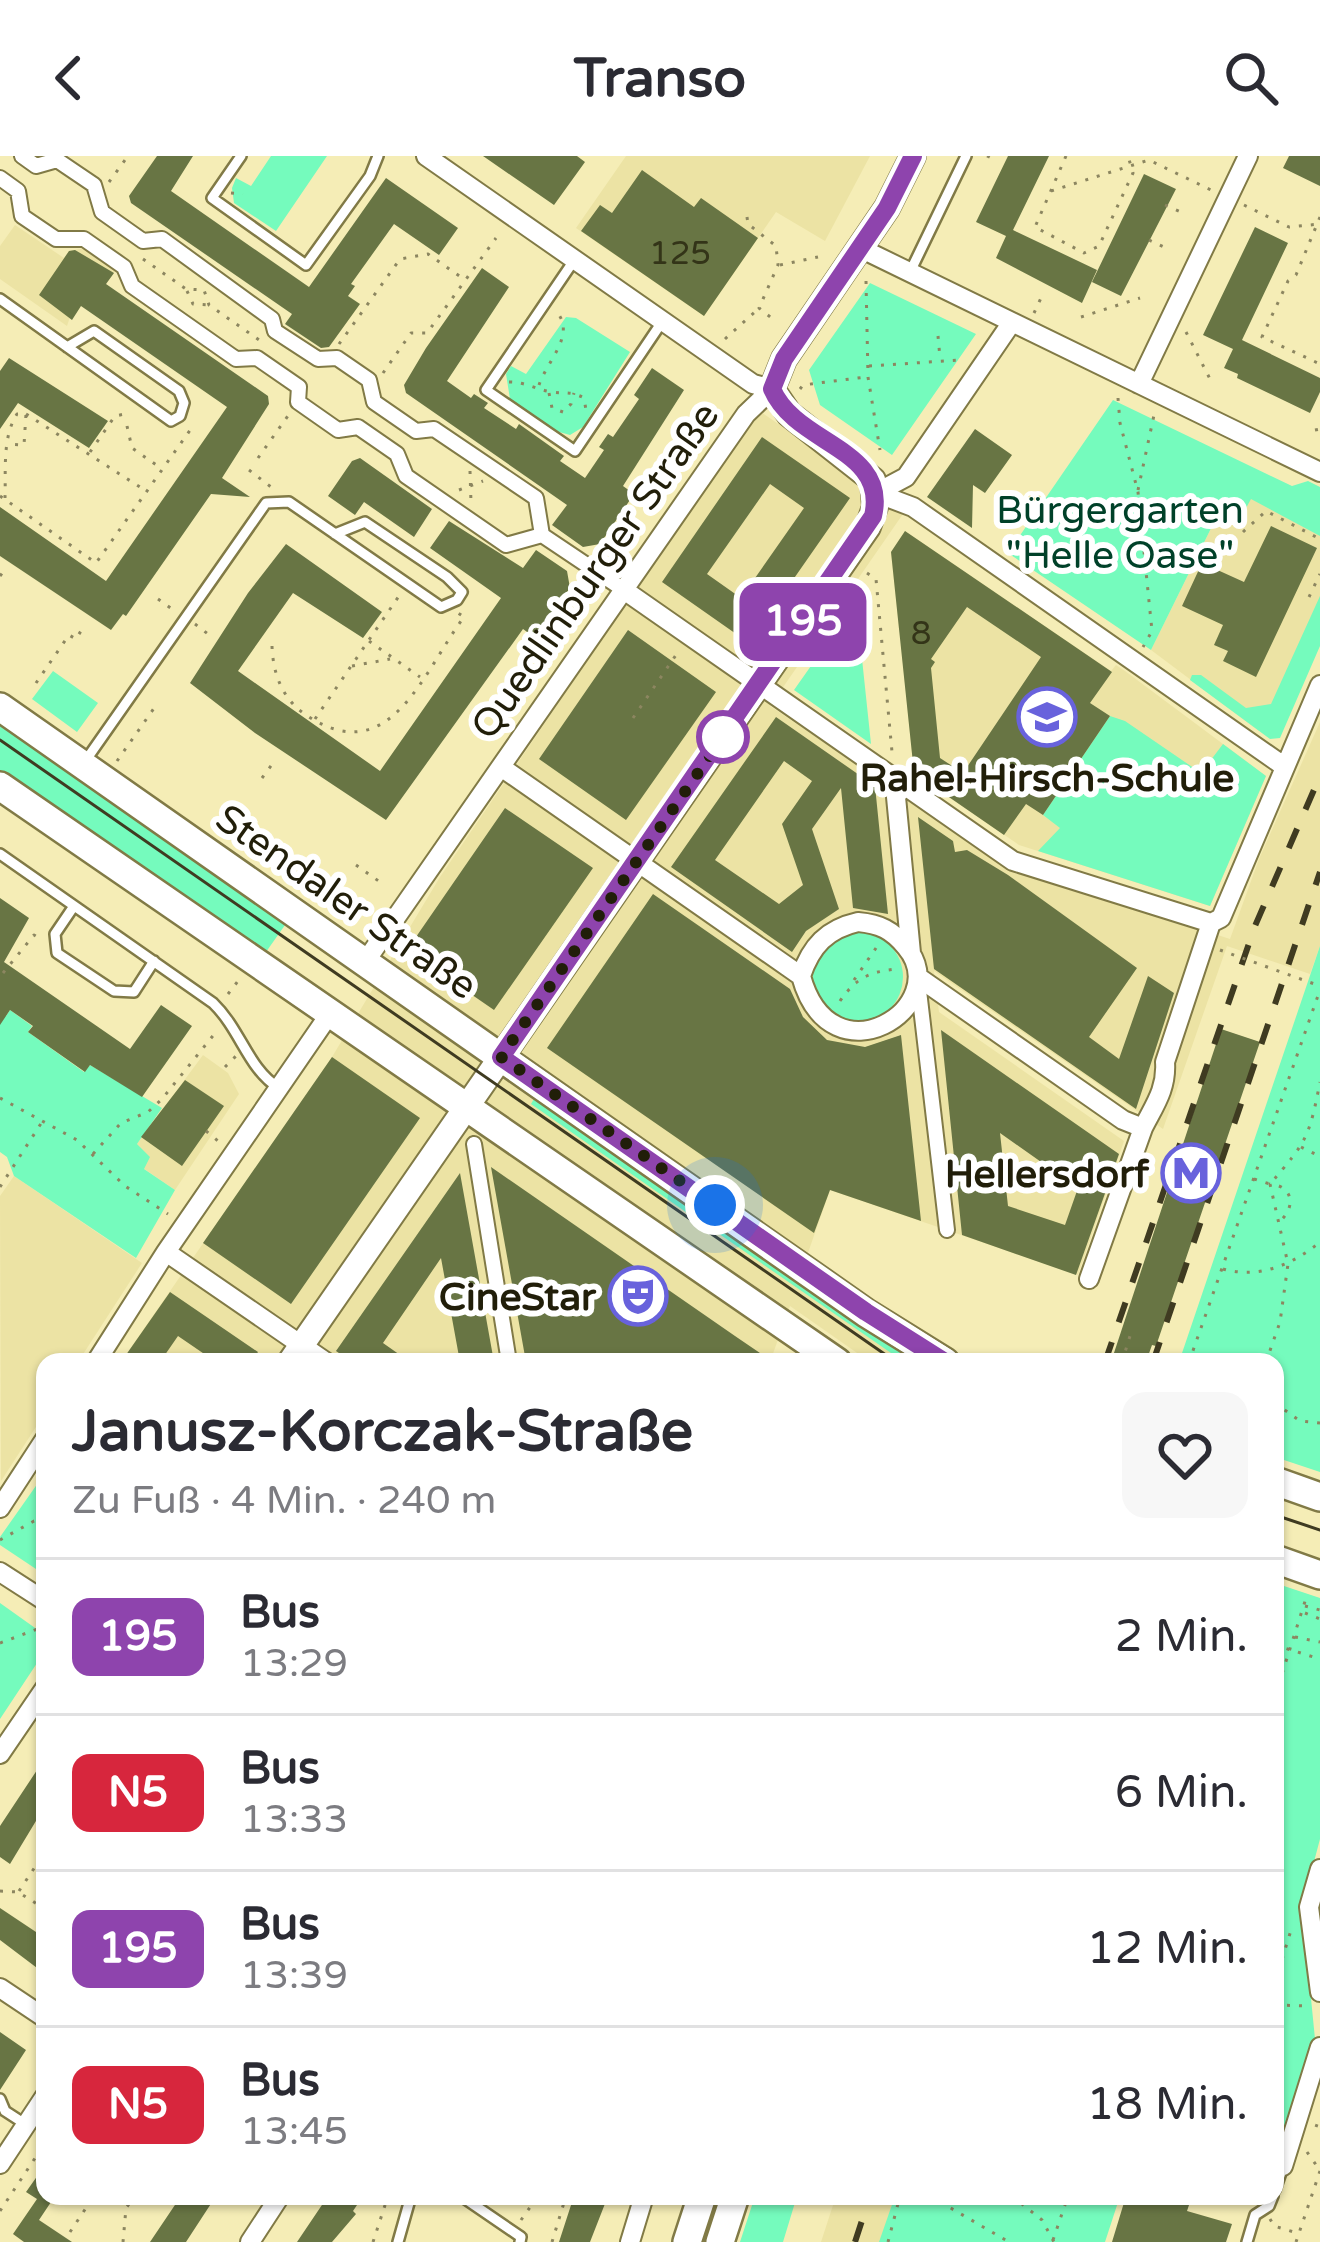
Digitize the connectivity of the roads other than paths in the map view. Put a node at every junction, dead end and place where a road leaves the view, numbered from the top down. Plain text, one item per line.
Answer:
1 (22, 156) edge
2 (241, 156) edge
3 (378, 156) edge
4 (426, 156) edge
5 (913, 156) edge
6 (966, 156) edge
7 (1248, 156) edge
8 (0, 178) edge
9 (860, 248) junction
10 (575, 259) junction
11 (910, 272) junction
12 (0, 300) edge
13 (664, 320) junction
14 (1012, 322) junction
15 (67, 347) junction
16 (1139, 383) junction
17 (772, 389) junction
18 (1320, 472) edge
19 (876, 493) junction
20 (335, 534) junction
21 (542, 535) junction
22 (624, 590) junction
23 (760, 684) junction
24 (1320, 686) edge
25 (0, 707) edge
26 (83, 764) junction
27 (1285, 766) junction
28 (501, 767) junction
29 (895, 779) junction
30 (0, 786) edge
31 (0, 854) edge
32 (636, 862) junction
33 (74, 906) junction
34 (1211, 923) junction
35 (154, 961) junction
36 (365, 962) junction
37 (915, 965) junction
38 (801, 976) junction
39 (331, 1012) junction
40 (501, 1057) junction
41 (279, 1088) junction
42 (468, 1105) junction
43 (1143, 1128) junction
44 (474, 1144) dead end
45 (947, 1230) dead end
46 (166, 1252) junction
47 (1090, 1279) dead end
48 (102, 1353) edge
49 (294, 1353) edge
50 (296, 1353) edge
51 (508, 1353) edge
52 (824, 1353) edge
53 (931, 1353) edge
54 (36, 1453) edge
55 (1284, 1484) edge
56 (1320, 1497) edge
57 (0, 1508) edge
58 (1284, 1565) edge
59 (0, 1572) edge
60 (1313, 1584) edge
61 (36, 1595) edge
62 (36, 1701) edge
63 (0, 1754) edge
64 (1320, 1869) edge
65 (0, 1988) edge
66 (1320, 1992) edge
67 (36, 2012) edge
68 (1320, 2047) edge
69 (0, 2099) edge
70 (36, 2110) edge
71 (26, 2125) junction
72 (1284, 2162) edge
73 (0, 2164) edge
74 (274, 2205) edge
75 (408, 2205) edge
76 (474, 2205) edge
77 (641, 2205) edge
78 (699, 2205) edge
79 (732, 2205) edge
80 (1269, 2205) edge
81 (250, 2242) edge
82 (398, 2242) edge
83 (520, 2242) edge
84 (630, 2242) edge
85 (687, 2242) edge
86 (720, 2242) edge
87 (1247, 2242) edge

1 - 21 street
2 - 3 lane
4 - 10 street
5 - 9 street, Quedlinburger Straße
6 - 11 lane
7 - 16 street
8 - 21 street
9 - 11 street
9 - 17 street, Quedlinburger Straße
10 - 13 street
10 - 13 lane
11 - 14 street
12 - 15 lane
13 - 17 street
14 - 16 street
14 - 19 street
15 - 15 lane
16 - 18 street
17 - 19 street
17 - 22 street, Quedlinburger Straße
19 - 23 street
19 - 27 street
20 - 20 lane
20 - 26 lane
21 - 22 street
22 - 23 street
22 - 28 street, Quedlinburger Straße
23 - 29 street
23 - 32 street
24 - 27 street
25 - 26 main road, Stendaler Straße
26 - 36 main road, Stendaler Straße
27 - 34 street
28 - 32 street
28 - 36 street, Quedlinburger Straße
29 - 34 street
29 - 37 street
30 - 39 main road
31 - 33 lane
32 - 38 street
32 - 40 street
33 - 35 lane
33 - 35 lane
34 - 43 street
35 - 41 lane
36 - 40 main road, Stendaler Straße
37 - 38 street
37 - 38 street
37 - 43 street
37 - 45 street
39 - 41 street
39 - 42 main road
40 - 42 street
40 - 53 main road, Stendaler Straße
41 - 46 street
42 - 50 street
42 - 52 main road
43 - 47 street
44 - 51 street
46 - 48 street
46 - 49 street
54 - 57 street
55 - 56 main road
58 - 60 main road
59 - 61 street
62 - 63 street
64 - 66 street
65 - 67 street
68 - 72 street
69 - 71 lane
70 - 71 street
71 - 73 street
74 - 81 street
75 - 82 lane
76 - 83 lane
77 - 84 street
78 - 85 main road
79 - 86 main road
80 - 87 lane

